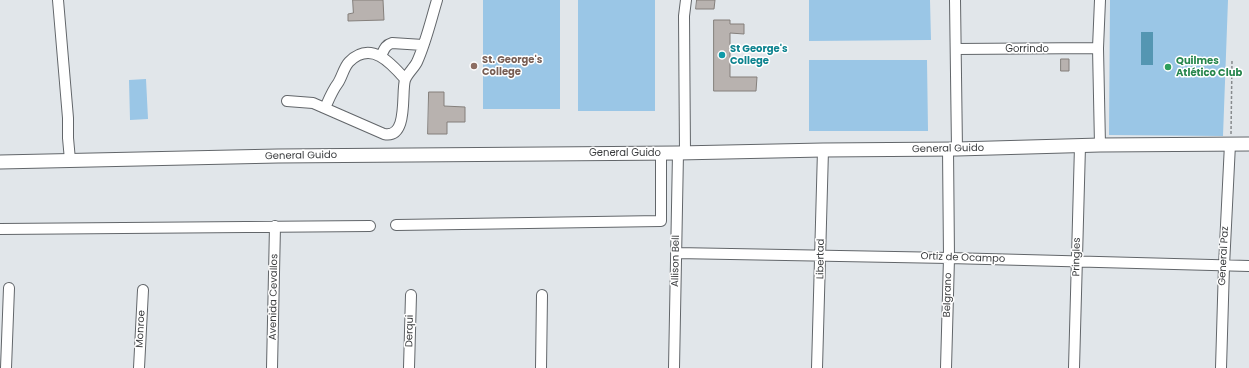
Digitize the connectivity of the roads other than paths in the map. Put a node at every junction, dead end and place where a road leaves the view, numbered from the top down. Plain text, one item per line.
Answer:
1 (58, 0) edge
2 (437, 0) edge
3 (686, 0) edge
4 (955, 0) edge
5 (1100, 0) edge
6 (423, 45) junction
7 (1098, 48) junction
8 (956, 49) junction
9 (381, 56) junction
10 (405, 79) junction
11 (287, 101) dead end
12 (325, 108) junction
13 (1230, 144) junction
14 (1249, 144) edge
15 (1100, 145) junction
16 (1080, 146) junction
17 (953, 149) junction
18 (823, 150) junction
19 (661, 152) junction
20 (681, 153) junction
21 (70, 160) junction
22 (0, 162) edge
23 (661, 180) junction
24 (677, 180) junction
25 (396, 224) dead end
26 (275, 226) junction
27 (370, 226) dead end
28 (0, 229) edge
29 (676, 253) junction
30 (821, 255) junction
31 (949, 258) junction
32 (1076, 262) junction
33 (1224, 266) junction
34 (1249, 266) edge
35 (9, 288) dead end
36 (143, 290) dead end
37 (542, 294) dead end
38 (411, 295) dead end
39 (6, 368) edge
40 (139, 368) edge
41 (272, 368) edge
42 (409, 368) edge
43 (541, 368) edge
44 (674, 368) edge
45 (817, 368) edge
46 (946, 368) edge
47 (1074, 368) edge
48 (1221, 368) edge

1 - 21 street
2 - 6 street
3 - 20 street, Allison Bell
4 - 8 street, Belgrano
5 - 7 street
6 - 9 street
6 - 10 street
7 - 8 street, Gorrindo
7 - 15 street
8 - 17 street, Belgrano
9 - 10 street
9 - 12 street
10 - 12 street
11 - 12 street
13 - 14 main road, General Guido
13 - 15 main road, General Guido
13 - 33 street, General Paz
15 - 16 main road, General Guido
16 - 17 main road, General Guido
16 - 32 street, Pringles
17 - 18 main road, General Guido
17 - 31 street, Belgrano
18 - 20 main road, General Guido
18 - 30 street, Libertad
19 - 20 main road, General Guido
19 - 21 main road, General Guido
19 - 23 street
20 - 24 street, Allison Bell
21 - 22 main road, General Guido
23 - 24 street
23 - 25 street
24 - 29 street, Allison Bell
26 - 27 street
26 - 28 street
26 - 41 street, Avenida Cevallos
29 - 30 street, Ortiz de Ocampo
29 - 44 street, Allison Bell
30 - 31 street, Ortiz de Ocampo
30 - 45 street, Libertad
31 - 32 street, Ortiz de Ocampo
31 - 46 street, Belgrano
32 - 33 street, Ortiz de Ocampo
32 - 47 street, Pringles
33 - 34 street, Ortiz de Ocampo
33 - 48 street, General Paz
35 - 39 street
36 - 40 street, Monroe
37 - 43 street
38 - 42 street, Derqui

